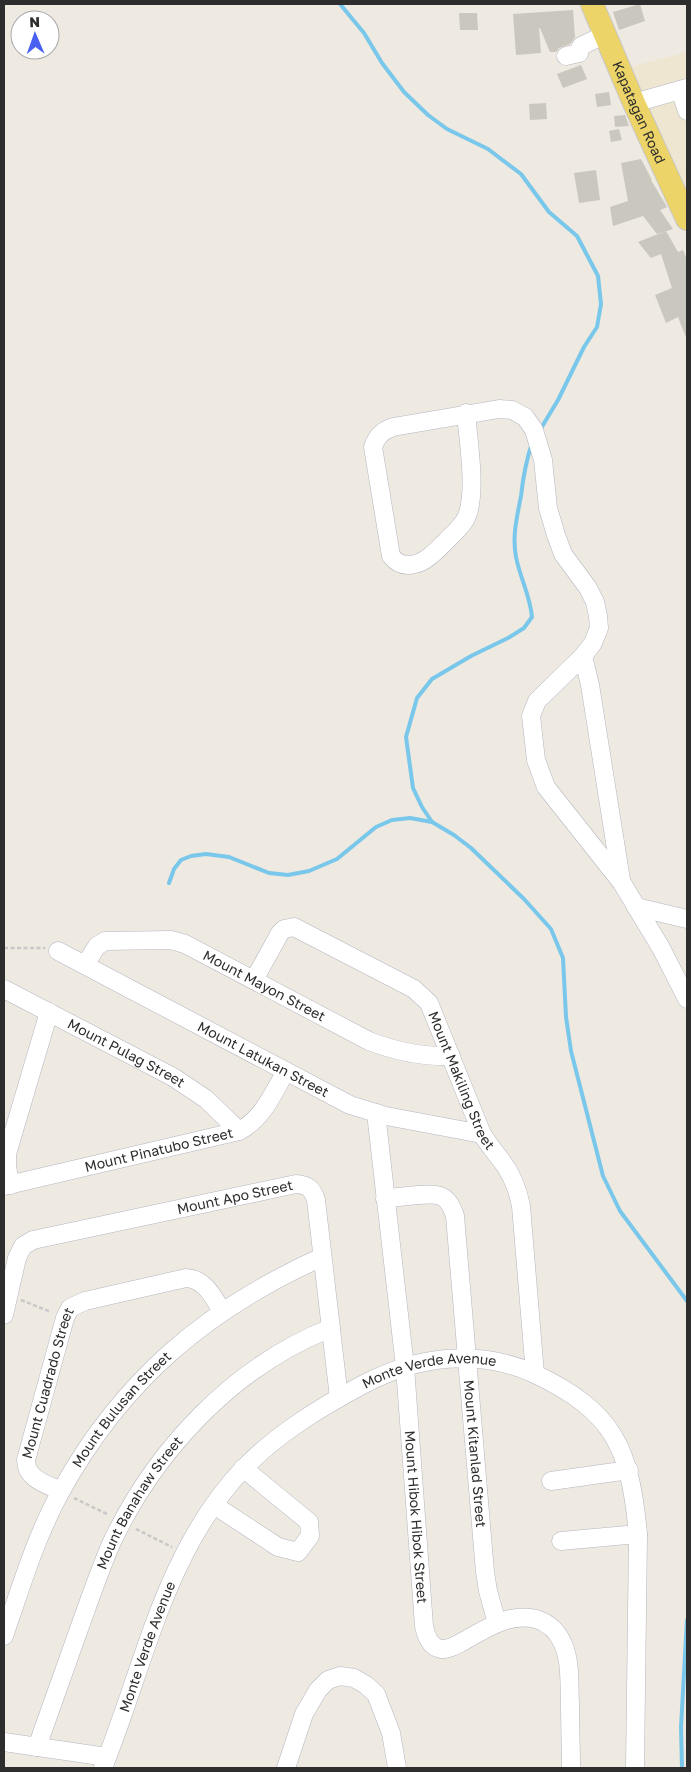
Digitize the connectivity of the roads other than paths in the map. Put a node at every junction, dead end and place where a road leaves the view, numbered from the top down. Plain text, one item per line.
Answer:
1 (592, 4) edge
2 (604, 35) junction
3 (566, 56) dead end
4 (684, 89) edge
5 (634, 103) junction
6 (687, 111) edge
7 (687, 219) edge
8 (466, 413) junction
9 (583, 656) junction
10 (622, 883) junction
11 (636, 907) junction
12 (687, 919) edge
13 (58, 950) road end
14 (85, 965) junction
15 (254, 980) junction
16 (4, 989) edge
17 (685, 990) edge
18 (50, 1012) junction
19 (451, 1056) junction
20 (286, 1071) junction
21 (376, 1113) junction
22 (239, 1131) junction
23 (482, 1134) junction
24 (7, 1186) edge
25 (386, 1198) junction
26 (322, 1257) junction
27 (222, 1311) junction
28 (4, 1315) edge
29 (331, 1328) junction
30 (467, 1358) junction
31 (405, 1367) junction
32 (535, 1374) junction
33 (339, 1398) junction
34 (243, 1468) junction
35 (628, 1470) junction
36 (551, 1481) dead end
37 (61, 1491) junction
38 (214, 1505) junction
39 (638, 1534) junction
40 (561, 1541) dead end
41 (497, 1623) junction
42 (4, 1636) edge
43 (4, 1742) edge
44 (37, 1747) junction
45 (105, 1763) edge
46 (286, 1768) edge
47 (396, 1768) edge
48 (571, 1768) edge
49 (635, 1768) edge

1 - 2 main road, Kapatagan Road
2 - 3 street
2 - 5 main road, Kapatagan Road
4 - 5 street
4 - 6 street
5 - 7 main road, Kapatagan Road
8 - 8 street
8 - 9 street
9 - 10 street
9 - 10 street
10 - 11 street
11 - 12 street
11 - 17 street
13 - 14 street, Mount Latukan Street
14 - 15 street, Mount Mayon Street
14 - 20 street, Mount Latukan Street
15 - 19 street, Mount Mayon Street
15 - 19 street, Mount Makiling Street
16 - 18 street, Mount Pulag Street
18 - 22 street, Mount Pulag Street
18 - 24 street
19 - 23 street, Mount Makiling Street
20 - 21 street, Mount Latukan Street
20 - 22 street, Mount Pinatubo Street
21 - 23 street, Mount Latukan Street
21 - 25 street, Mount Hibok Hibok Street
22 - 24 street, Mount Pinatubo Street
23 - 32 street, Mount Makiling Street
25 - 30 street, Mount Kitanlad Street
25 - 31 street, Mount Hibok Hibok Street
26 - 27 street, Mount Bulusan Street
26 - 28 street, Mount Apo Street
26 - 29 street, Mount Apo Street
27 - 37 street, Mount Bulusan Street
27 - 37 street, Mount Cuadrado Street
29 - 33 street, Mount Apo Street
29 - 44 street, Mount Banahaw Street
30 - 31 street, Monte Verde Avenue
30 - 32 street, Monte Verde Avenue
30 - 41 street, Mount Kitanlad Street
31 - 33 street, Monte Verde Avenue
31 - 41 street, Mount Hibok Hibok Street
32 - 35 street, Monte Verde Avenue
33 - 34 street, Monte Verde Avenue
34 - 38 street, Monte Verde Avenue
34 - 38 street
35 - 36 street
35 - 39 street, Monte Verde Avenue
37 - 42 street, Mount Bulusan Street
38 - 45 street, Monte Verde Avenue
39 - 40 street
39 - 49 street, Monte Verde Avenue
41 - 48 street, Mount Hibok Hibok Street
43 - 44 street
44 - 45 street
46 - 47 street

